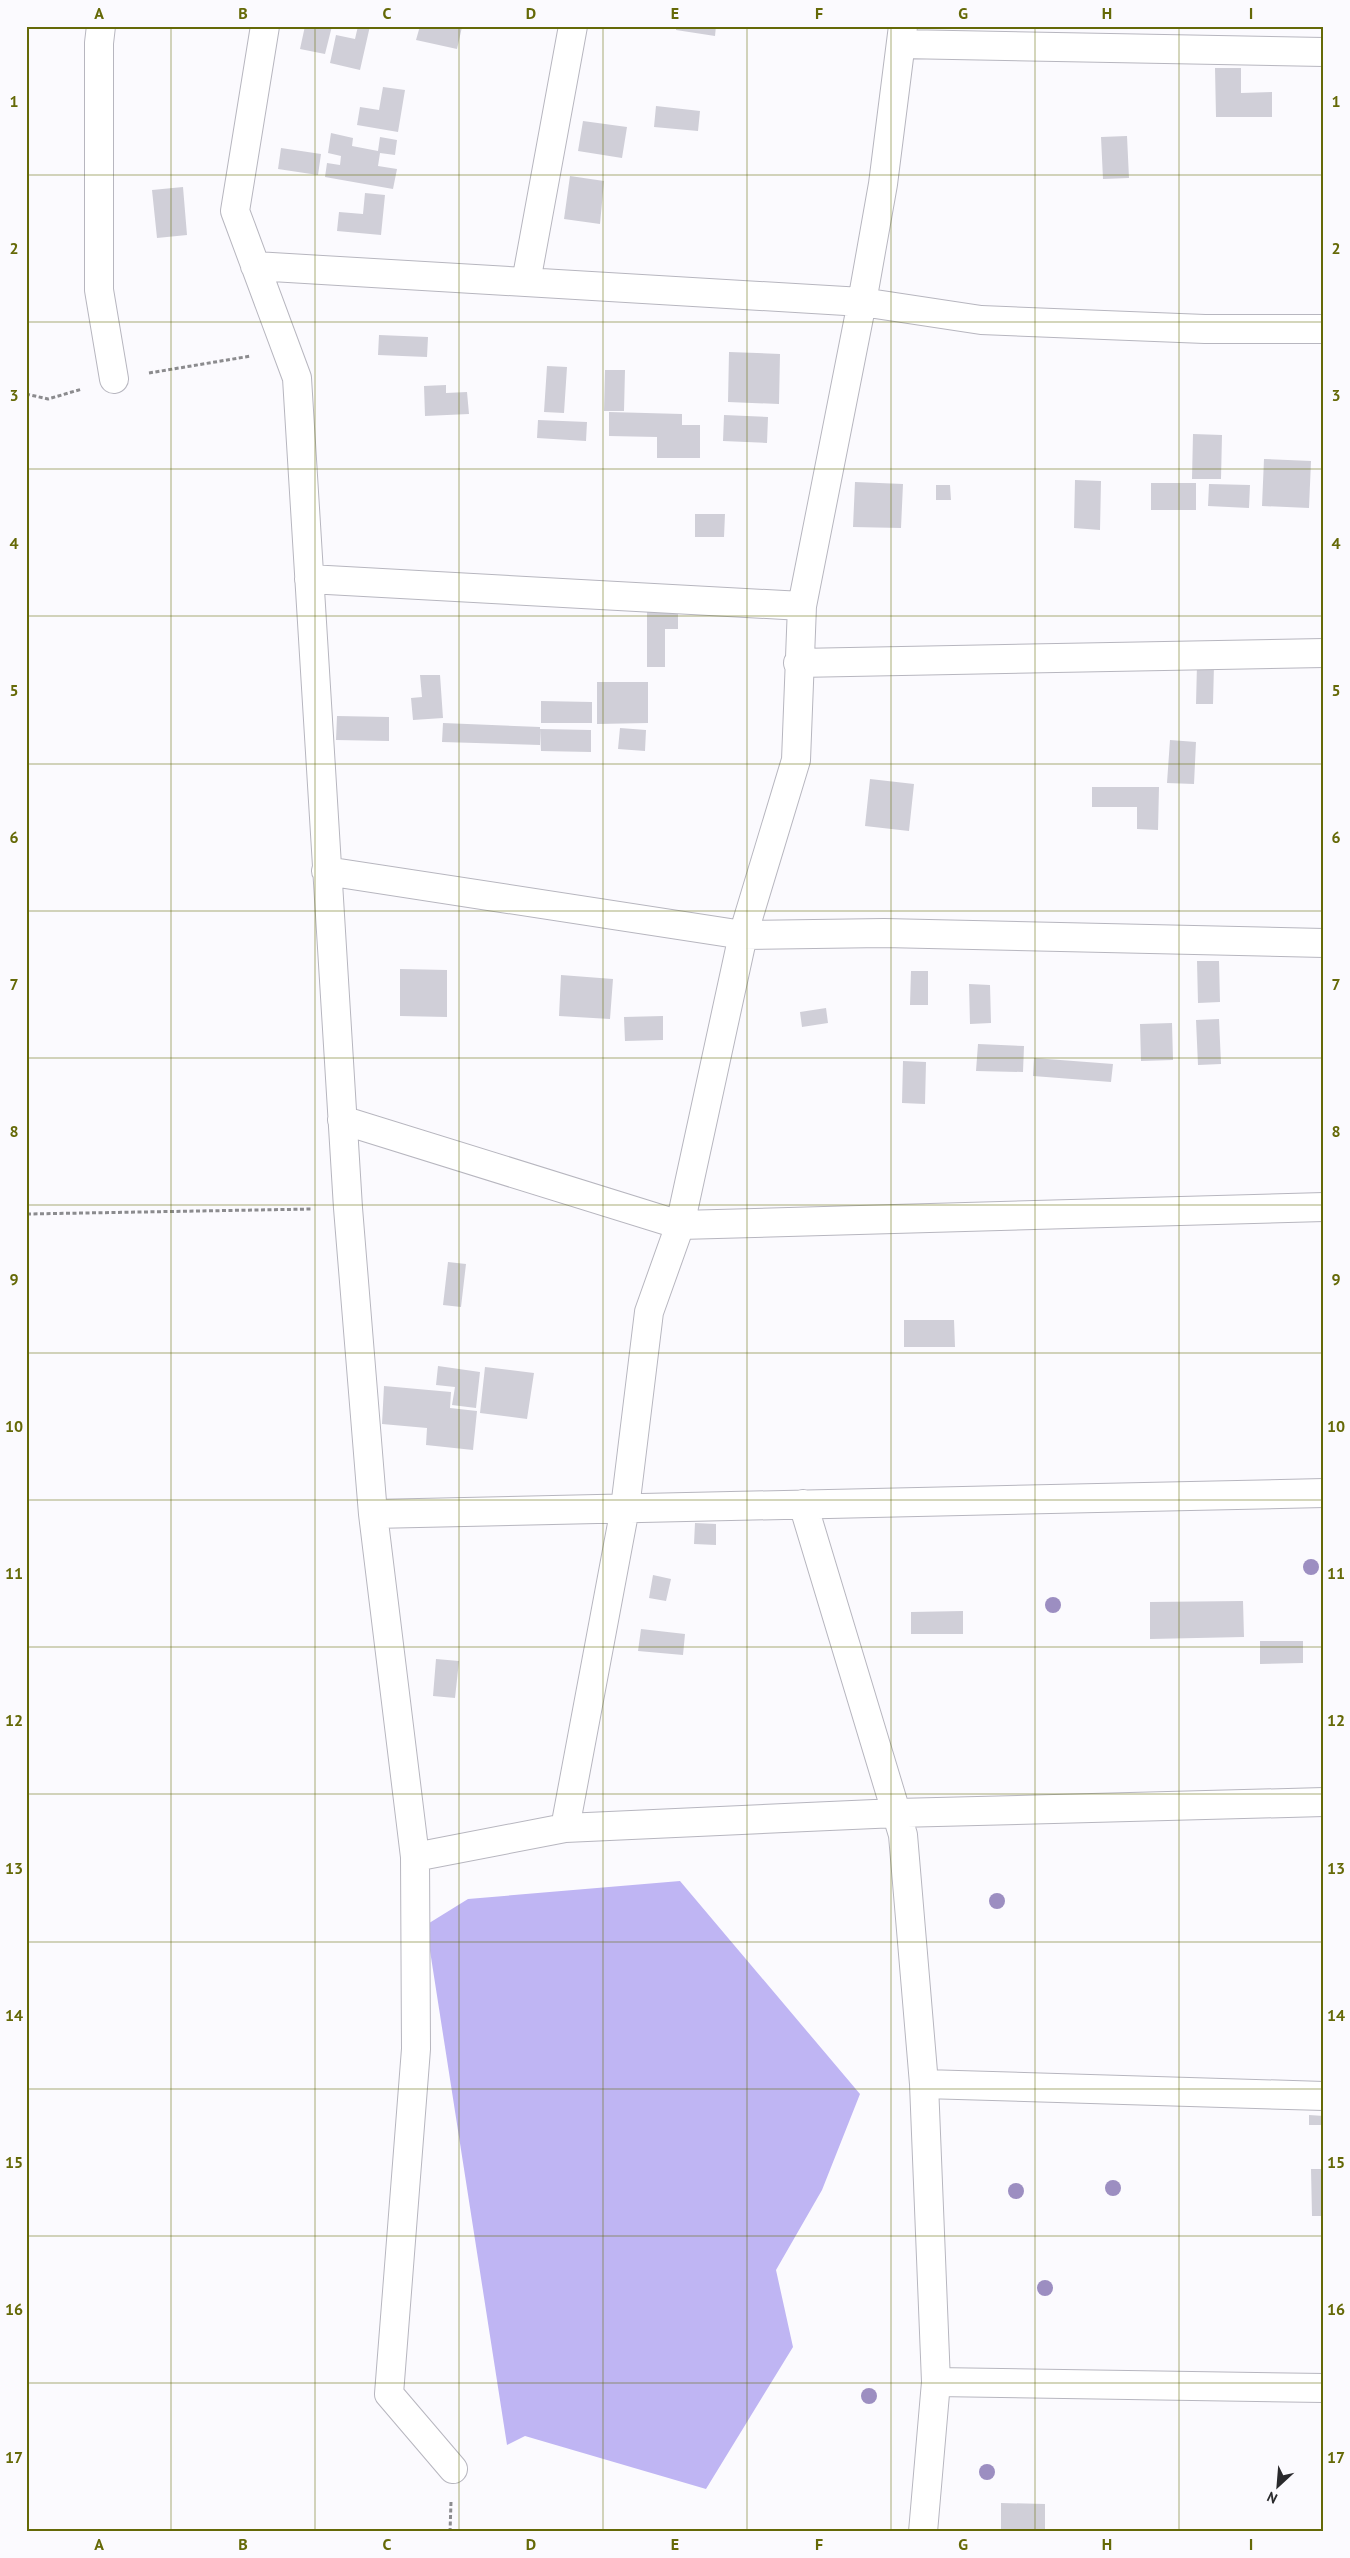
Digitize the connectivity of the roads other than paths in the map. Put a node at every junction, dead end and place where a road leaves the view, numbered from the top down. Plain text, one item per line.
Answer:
1 (101, 26) edge
2 (265, 26) edge
3 (573, 26) edge
4 (902, 35) edge
5 (1324, 52) edge
6 (255, 266) junction
7 (526, 282) junction
8 (862, 302) junction
9 (1324, 329) edge
10 (114, 378) road end
11 (309, 580) junction
12 (802, 606) junction
13 (1324, 653) edge
14 (798, 663) junction
15 (326, 871) junction
16 (743, 935) junction
17 (1324, 943) edge
18 (342, 1120) junction
19 (1324, 1207) edge
20 (680, 1225) junction
21 (1324, 1493) edge
22 (803, 1504) junction
23 (624, 1508) junction
24 (373, 1514) junction
25 (1324, 1802) edge
26 (897, 1813) junction
27 (565, 1828) junction
28 (415, 1857) junction
29 (924, 2084) junction
30 (1324, 2096) edge
31 (936, 2382) junction
32 (1324, 2388) edge
33 (452, 2469) dead end
34 (924, 2532) edge

1 - 10 street
2 - 6 street
3 - 7 street
4 - 5 street
4 - 8 street
6 - 7 street
6 - 11 street
7 - 8 street
8 - 9 street
8 - 12 street
11 - 12 street
11 - 15 street
12 - 14 street
13 - 14 street
14 - 16 street
15 - 16 street
15 - 18 street
16 - 17 street
16 - 20 street
18 - 20 street
18 - 24 street
19 - 20 street
20 - 23 street
21 - 22 street
22 - 23 street
22 - 26 street
23 - 24 street
23 - 27 street
24 - 28 street
25 - 26 street
26 - 27 street
26 - 29 street
27 - 28 street
28 - 33 street
29 - 30 street
29 - 31 street
31 - 32 street
31 - 34 street

